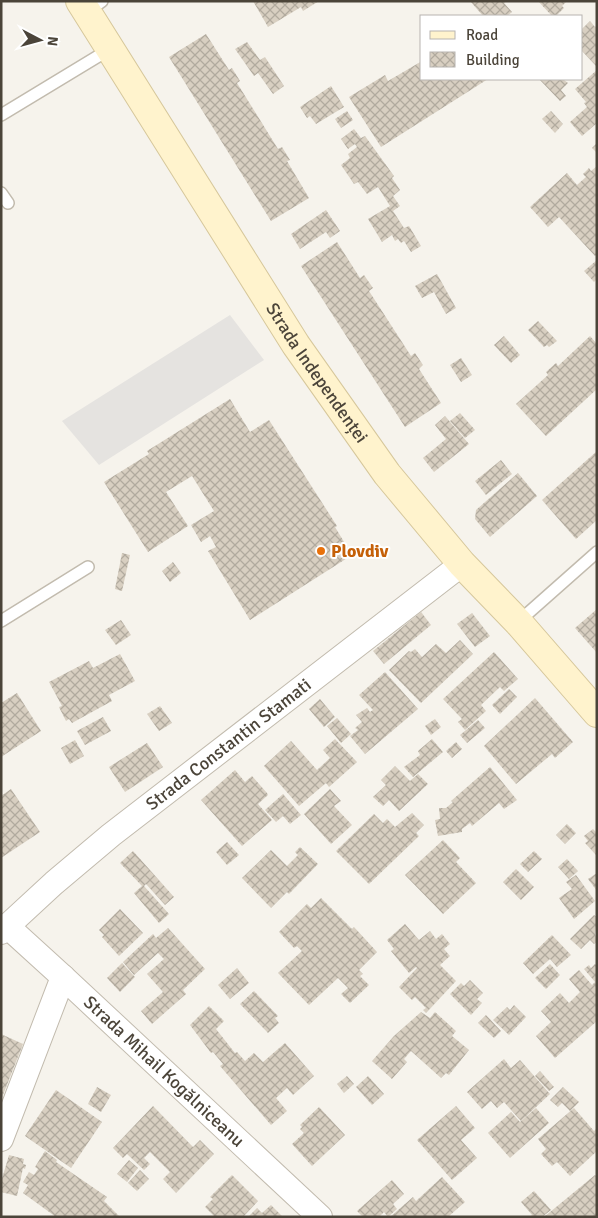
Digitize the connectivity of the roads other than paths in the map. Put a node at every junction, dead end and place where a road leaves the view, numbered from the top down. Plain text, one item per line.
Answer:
1 (90, 5) edge
2 (110, 49) junction
3 (1, 115) edge
4 (1, 193) edge
5 (8, 203) dead end
6 (597, 552) edge
7 (462, 564) junction
8 (88, 567) dead end
9 (1, 621) edge
10 (518, 622) junction
11 (597, 713) edge
12 (4, 929) edge
13 (63, 976) junction
14 (1, 1138) edge
15 (320, 1217) edge

1 - 2 street, Strada Independenței
2 - 3 lane
2 - 7 street, Strada Independenței
4 - 5 lane
6 - 10 lane
7 - 10 street, Strada Independenței
7 - 12 street, Strada Constantin Stamati
8 - 9 lane
10 - 11 street, Strada Independenței
12 - 13 street, Strada Mihail Kogălniceanu
13 - 14 street
13 - 15 street, Strada Mihail Kogălniceanu

